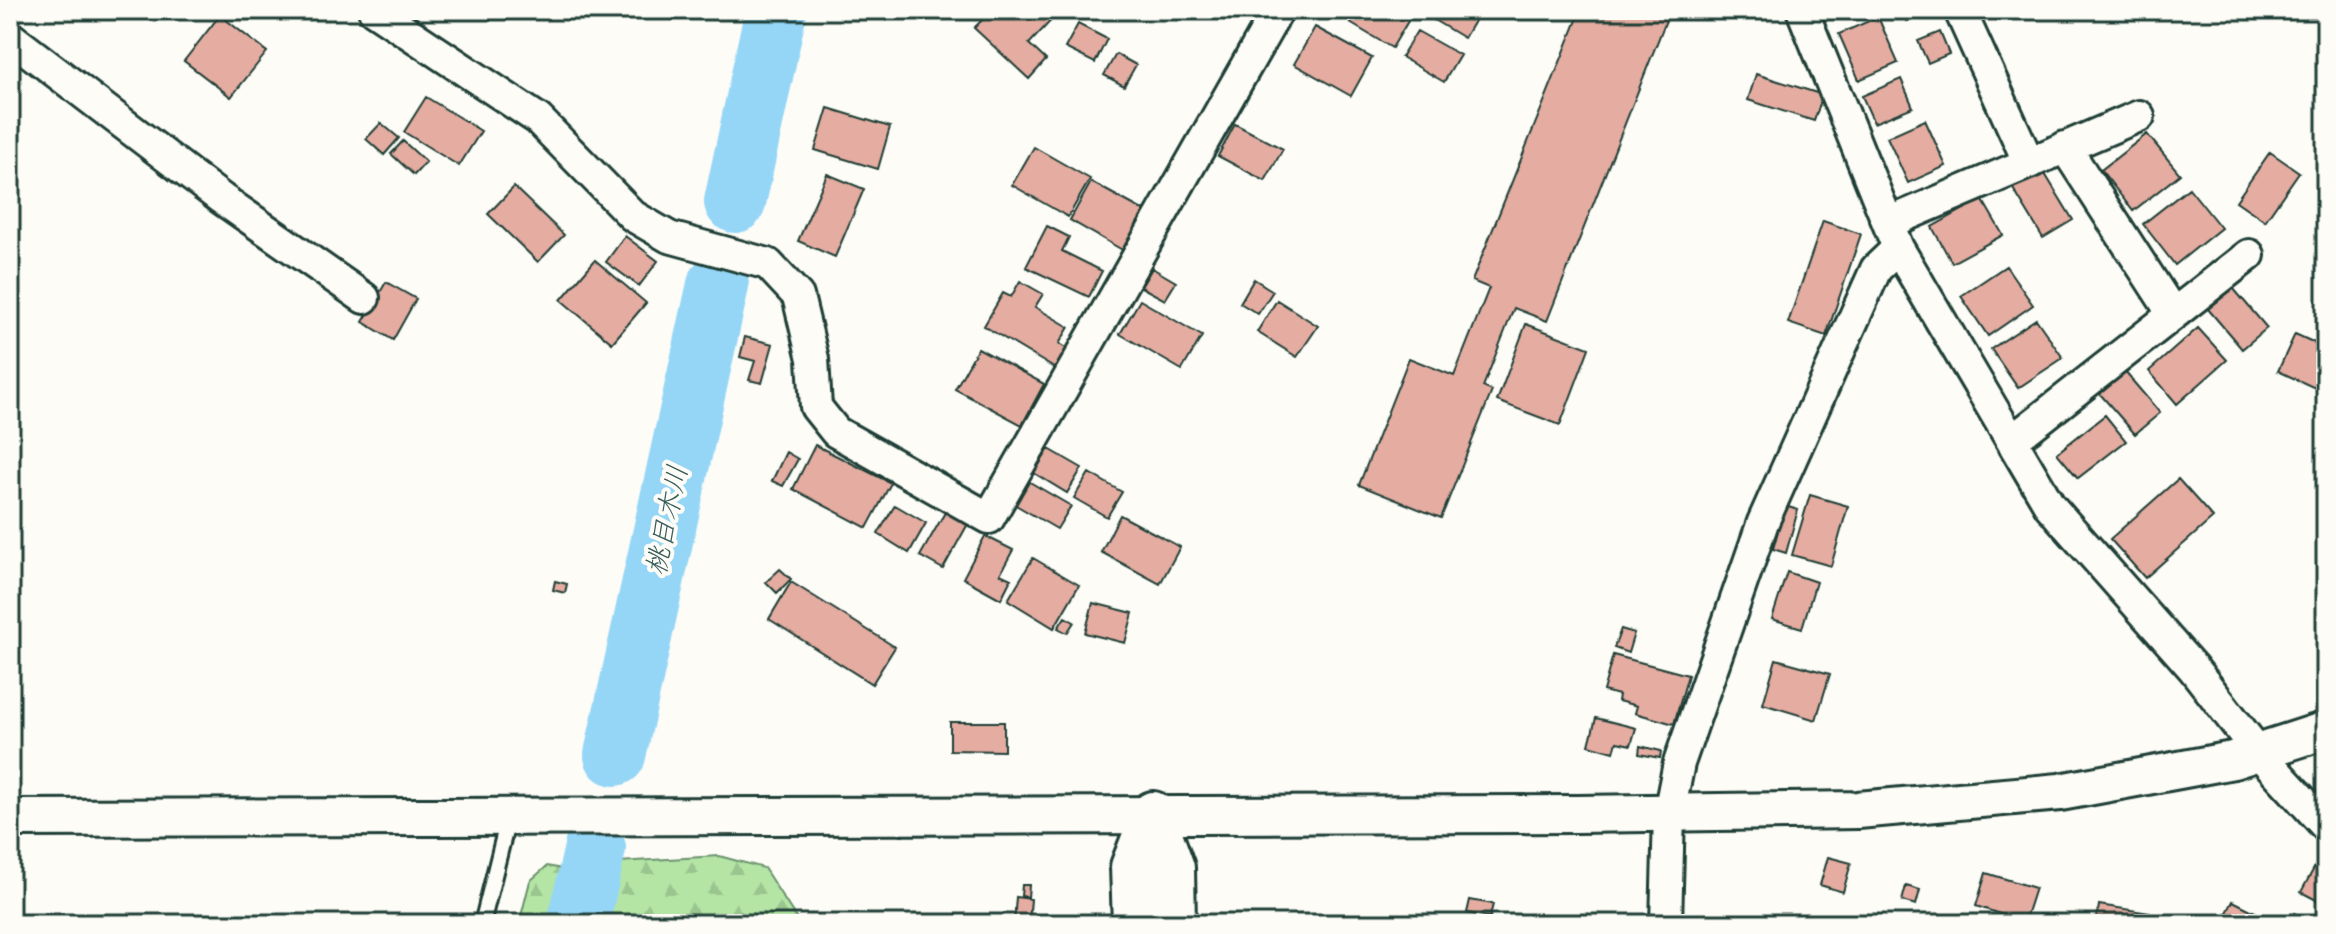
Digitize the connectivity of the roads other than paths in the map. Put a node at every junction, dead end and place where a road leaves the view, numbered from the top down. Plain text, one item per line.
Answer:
1 (374, 10) edge
2 (1278, 10) edge
3 (1802, 10) edge
4 (1961, 13) dead end
5 (10, 37) edge
6 (2139, 116) dead end
7 (2065, 147) junction
8 (2029, 163) junction
9 (1893, 236) junction
10 (2249, 255) dead end
11 (364, 298) dead end
12 (2173, 314) junction
13 (2013, 440) junction
14 (2326, 730) edge
15 (2258, 752) junction
16 (1153, 813) junction
17 (1669, 813) junction
18 (508, 816) junction
19 (10, 818) edge
20 (2326, 826) edge
21 (482, 924) edge
22 (1134, 924) edge
23 (1174, 924) edge
24 (1666, 924) edge

1 - 2 street
3 - 9 street
4 - 8 street
5 - 11 street
6 - 7 street
7 - 8 street
7 - 12 street
8 - 9 street
9 - 13 street
9 - 17 street
10 - 12 street
12 - 13 street
13 - 15 street
14 - 15 street
15 - 17 street
15 - 20 street
16 - 17 street
16 - 18 street
16 - 22 main road
16 - 23 main road
17 - 24 street
18 - 19 street
18 - 21 lane

